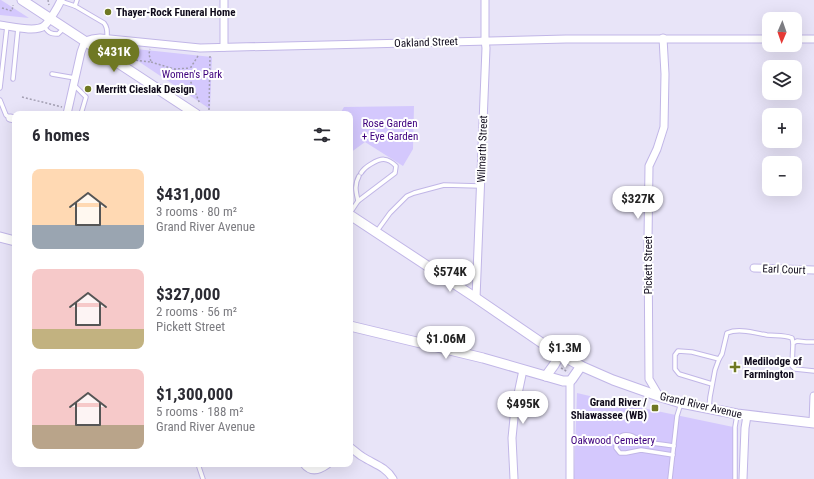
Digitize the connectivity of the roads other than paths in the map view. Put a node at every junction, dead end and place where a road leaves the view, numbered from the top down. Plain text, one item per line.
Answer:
1 (22, 0) edge
2 (78, 0) edge
3 (224, 0) edge
4 (485, 0) edge
5 (61, 1) edge
6 (75, 6) junction
7 (50, 18) junction
8 (4, 26) edge
9 (44, 26) junction
10 (18, 27) junction
11 (64, 27) junction
12 (107, 38) junction
13 (663, 38) junction
14 (762, 39) edge
15 (802, 39) edge
16 (814, 39) edge
17 (485, 40) junction
18 (85, 41) junction
19 (224, 47) junction
20 (52, 74) dead end
21 (13, 79) dead end
22 (74, 81) junction
23 (0, 88) edge
24 (0, 100) edge
25 (67, 111) edge
26 (83, 111) edge
27 (191, 111) edge
28 (12, 118) edge
29 (480, 186) junction
30 (358, 201) junction
31 (353, 209) edge
32 (353, 216) edge
33 (377, 232) junction
34 (0, 237) edge
35 (12, 240) edge
36 (754, 268) dead end
37 (814, 270) edge
38 (476, 298) junction
39 (353, 327) edge
40 (814, 342) edge
41 (793, 343) junction
42 (560, 354) junction
43 (719, 359) junction
44 (581, 366) junction
45 (523, 370) junction
46 (814, 371) edge
47 (546, 376) junction
48 (570, 377) junction
49 (712, 384) junction
50 (659, 396) junction
51 (814, 396) edge
52 (681, 403) junction
53 (709, 408) junction
54 (737, 414) junction
55 (747, 416) junction
56 (813, 423) edge
57 (674, 446) junction
58 (353, 449) edge
59 (673, 455) junction
60 (199, 467) edge
61 (308, 467) edge
62 (324, 467) edge
63 (203, 479) edge
64 (393, 479) edge
65 (514, 479) edge
66 (570, 479) edge
67 (670, 479) edge
68 (735, 479) edge
69 (744, 479) edge

1 - 7 main road
2 - 6 lane
3 - 19 street
4 - 17 street, Wilmarth Street
5 - 6 lane
5 - 7 street
6 - 12 lane
7 - 9 street
7 - 11 main road
8 - 10 street
8 - 23 lane
9 - 10 street
9 - 11 lane
10 - 21 lane
11 - 18 main road
12 - 18 street, Oakland Street
12 - 19 street, Oakland Street
13 - 14 street, Oakland Street
13 - 17 street, Oakland Street
13 - 50 street, Pickett Street
15 - 16 street
17 - 19 street, Oakland Street
17 - 29 street, Wilmarth Street
18 - 22 street
18 - 27 main road
20 - 22 lane
22 - 25 street
22 - 26 lane
24 - 28 lane
29 - 33 lane
29 - 38 street, Wilmarth Street
30 - 30 lane
30 - 31 lane
32 - 33 main road, Grand River Avenue
33 - 38 main road, Grand River Avenue
34 - 35 main road
36 - 37 street, Earl Court
38 - 42 main road, Grand River Avenue
39 - 45 main road
40 - 41 lane
41 - 43 lane
41 - 46 lane
42 - 44 main road, Grand River Avenue
42 - 47 main road
43 - 49 lane
43 - 49 lane
44 - 48 main road
44 - 50 main road, Grand River Avenue
45 - 47 main road
45 - 65 street
47 - 48 main road
48 - 66 street
49 - 53 lane
50 - 52 main road, Grand River Avenue
51 - 56 street
52 - 53 main road, Grand River Avenue
52 - 57 lane
53 - 54 main road, Grand River Avenue
54 - 55 main road, Grand River Avenue
54 - 68 lane
55 - 56 main road, Grand River Avenue
55 - 69 street
57 - 59 lane
57 - 59 lane
58 - 64 street
59 - 67 lane
60 - 63 lane
61 - 62 street

